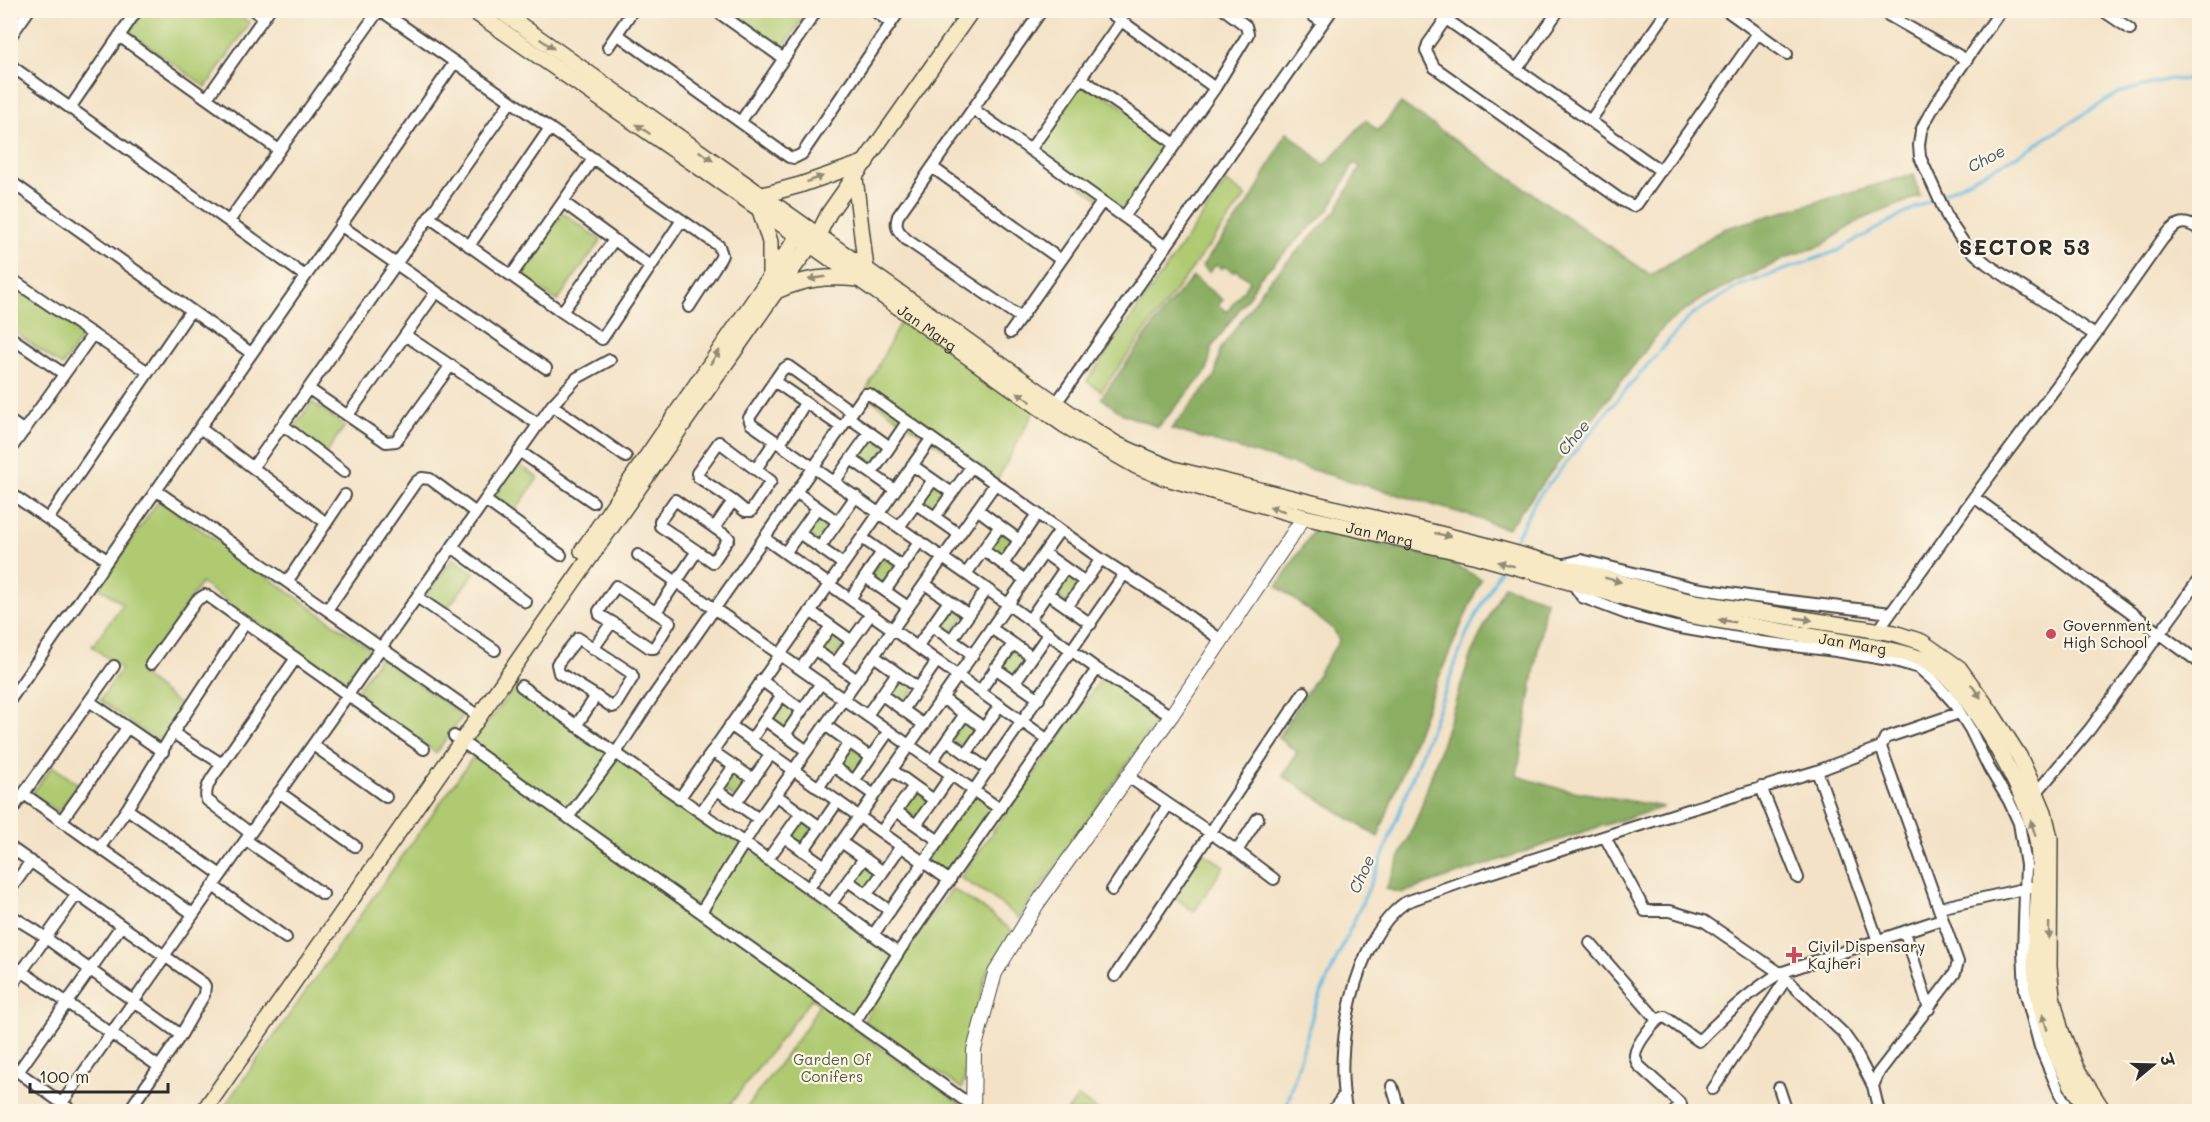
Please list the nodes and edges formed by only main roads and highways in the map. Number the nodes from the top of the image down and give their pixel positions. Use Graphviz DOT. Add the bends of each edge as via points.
graph roads {
  1 [pos="472,10"];
  2 [pos="499,10"];
  3 [pos="972,10"];
  4 [pos="866,162"];
  5 [pos="855,178"];
  6 [pos="761,202"];
  7 [pos="808,235"];
  8 [pos="863,274"];
  9 [pos="773,284"];
  10 [pos="1052,408"];
  11 [pos="1090,434"];
  12 [pos="1479,550"];
  13 [pos="1535,565"];
  14 [pos="458,739"];
  15 [pos="191,1112"];
  16 [pos="202,1112"];
  17 [pos="2088,1112"];
  18 [pos="2104,1112"];
  6 -- 1 [label="main road, one-way"];
  2 -- 6 [label="main road, one-way"];
  3 -- 4 [label="main road"];
  4 -- 5 [label="main road"];
  6 -- 4 [label="main road, one-way"];
  5 -- 7 [label="main road"];
  5 -- 8 [label="main road"];
  6 -- 7 [label="main road, Jan Marg"];
  6 -- 9 [label="main road" via="770,242"];
  7 -- 8 [label="main road, Jan Marg"];
  7 -- 9 [label="main road"];
  8 -- 9 [label="main road, one-way"];
  8 -- 10 [label="main road, Jan Marg"];
  9 -- 14 [label="main road"];
  10 -- 11 [label="main road, Jan Marg"];
  10 -- 11 [label="main road, Jan Marg" via="1072,413"];
  11 -- 12 [label="main road, Jan Marg, one-way" via="1173,469"];
  12 -- 11 [label="main road, Jan Marg, one-way" via="1304,517 1163,477 1127,462"];
  12 -- 13 [label="main road, Jan Marg"];
  17 -- 13 [label="main road, Jan Marg, one-way" via="2068,1082 2042,1010 2035,968 2033,887 2037,840 2026,807 1982,721 1940,670 1913,656 1887,649 1688,615 1570,581"];
  13 -- 18 [label="main road, Jan Marg, one-way" via="1559,566 1688,601 1894,633 1922,642 1959,669 2019,756 2044,812 2050,838 2052,996 2076,1068"];
  14 -- 15 [label="main road"];
  14 -- 16 [label="main road"];
}
